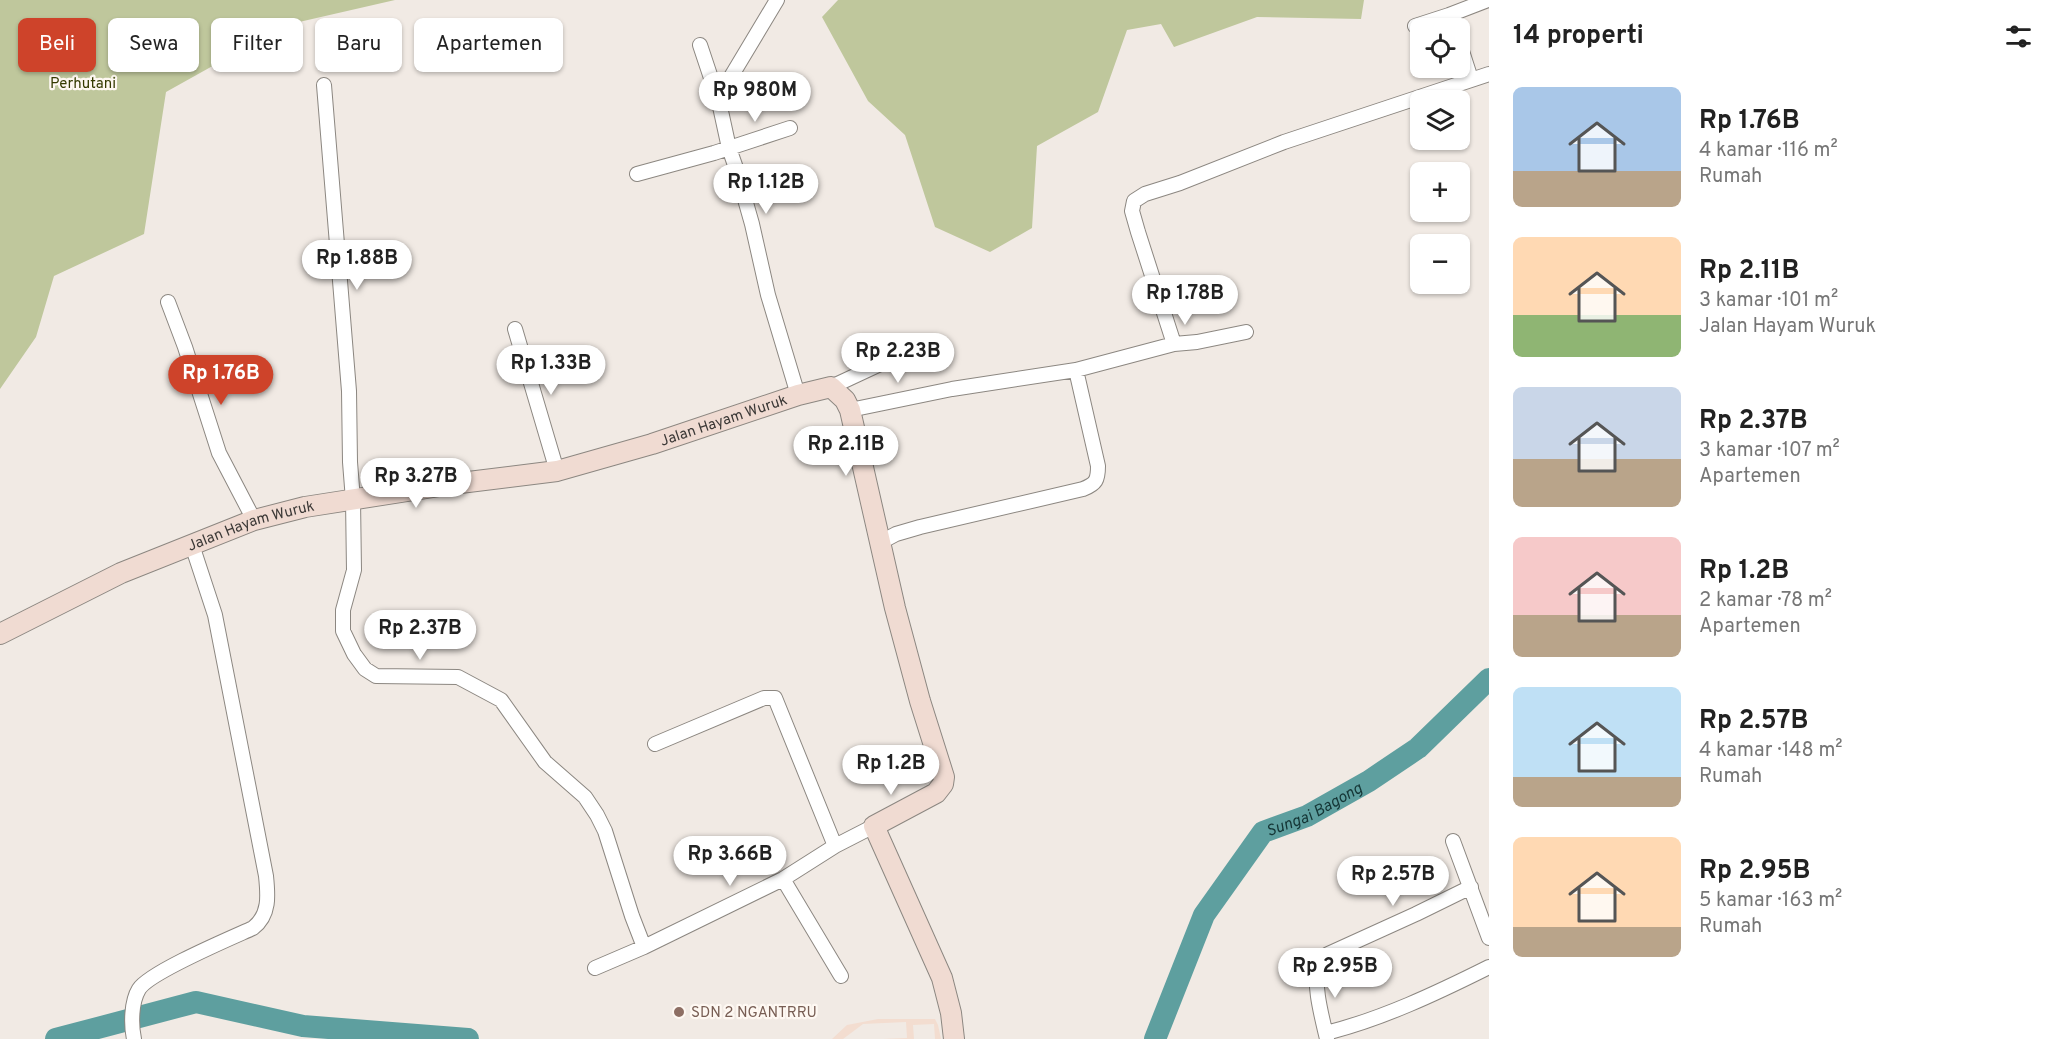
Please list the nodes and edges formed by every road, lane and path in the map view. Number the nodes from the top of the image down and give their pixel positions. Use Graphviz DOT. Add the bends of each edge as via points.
graph roads {
  1 [pos="777,0"];
  2 [pos="1488,0"];
  3 [pos="1449,15"];
  4 [pos="1440,18"];
  5 [pos="1450,18"];
  6 [pos="700,45"];
  7 [pos="1489,74"];
  8 [pos="1470,76"];
  9 [pos="1471,79"];
  10 [pos="324,84"];
  11 [pos="719,102"];
  12 [pos="790,128"];
  13 [pos="729,148"];
  14 [pos="637,174"];
  15 [pos="168,302"];
  16 [pos="514,329"];
  17 [pos="1246,332"];
  18 [pos="1174,344"];
  19 [pos="906,352"];
  20 [pos="1076,370"];
  21 [pos="831,387"];
  22 [pos="798,396"];
  23 [pos="850,410"];
  24 [pos="557,471"];
  25 [pos="353,500"];
  26 [pos="254,520"];
  27 [pos="881,542"];
  28 [pos="192,545"];
  29 [pos="0,634"];
  30 [pos="655,744"];
  31 [pos="874,826"];
  32 [pos="1454,841"];
  33 [pos="835,846"];
  34 [pos="783,879"];
  35 [pos="1471,888"];
  36 [pos="1489,938"];
  37 [pos="644,947"];
  38 [pos="1489,967"];
  39 [pos="595,968"];
  40 [pos="841,976"];
  41 [pos="133,1033"];
  42 [pos="1327,1036"];
  43 [pos="954,1039"];
  1 -- 11 [label="street"];
  2 -- 3 [label="street"];
  3 -- 4 [label="street"];
  3 -- 5 [label="street"];
  6 -- 11 [label="street"];
  7 -- 9 [label="street"];
  8 -- 9 [label="street"];
  9 -- 18 [label="street" via="1284,142 1134,201 1132,211"];
  10 -- 25 [label="street" via="349,391"];
  11 -- 13 [label="street"];
  12 -- 13 [label="street"];
  13 -- 14 [label="street"];
  13 -- 22 [label="street"];
  15 -- 26 [label="street" via="219,453"];
  16 -- 24 [label="street"];
  17 -- 18 [label="street"];
  18 -- 20 [label="street"];
  19 -- 21 [label="street"];
  20 -- 23 [label="street"];
  20 -- 27 [label="street" via="1098,466 1093,486 920,527"];
  21 -- 22 [label="street, Jalan Hayam Wuruk"];
  21 -- 23 [label="street"];
  22 -- 24 [label="street, Jalan Hayam Wuruk"];
  23 -- 27 [label="street"];
  24 -- 25 [label="street, Jalan Hayam Wuruk"];
  25 -- 26 [label="street, Jalan Hayam Wuruk"];
  25 -- 37 [label="street" via="354,570 342,610 343,631 354,654 365,669 376,675 458,677 501,700 546,762 585,797 597,815"];
  26 -- 28 [label="street, Jalan Hayam Wuruk"];
  27 -- 31 [label="street" via="905,648 944,777 936,794"];
  28 -- 29 [label="street, Jalan Hayam Wuruk" via="121,573"];
  28 -- 41 [label="street" via="209,593 224,657 266,876 266,907 261,922 253,928 172,966 140,988"];
  30 -- 33 [label="street" via="764,698 775,698"];
  31 -- 33 [label="street"];
  31 -- 43 [label="street" via="942,978"];
  32 -- 35 [label="street"];
  33 -- 34 [label="street"];
  34 -- 37 [label="street"];
  34 -- 40 [label="street"];
  35 -- 36 [label="street"];
  35 -- 42 [label="street" via="1328,954 1317,975"];
  37 -- 39 [label="street"];
  38 -- 42 [label="street" via="1443,990"];
}
